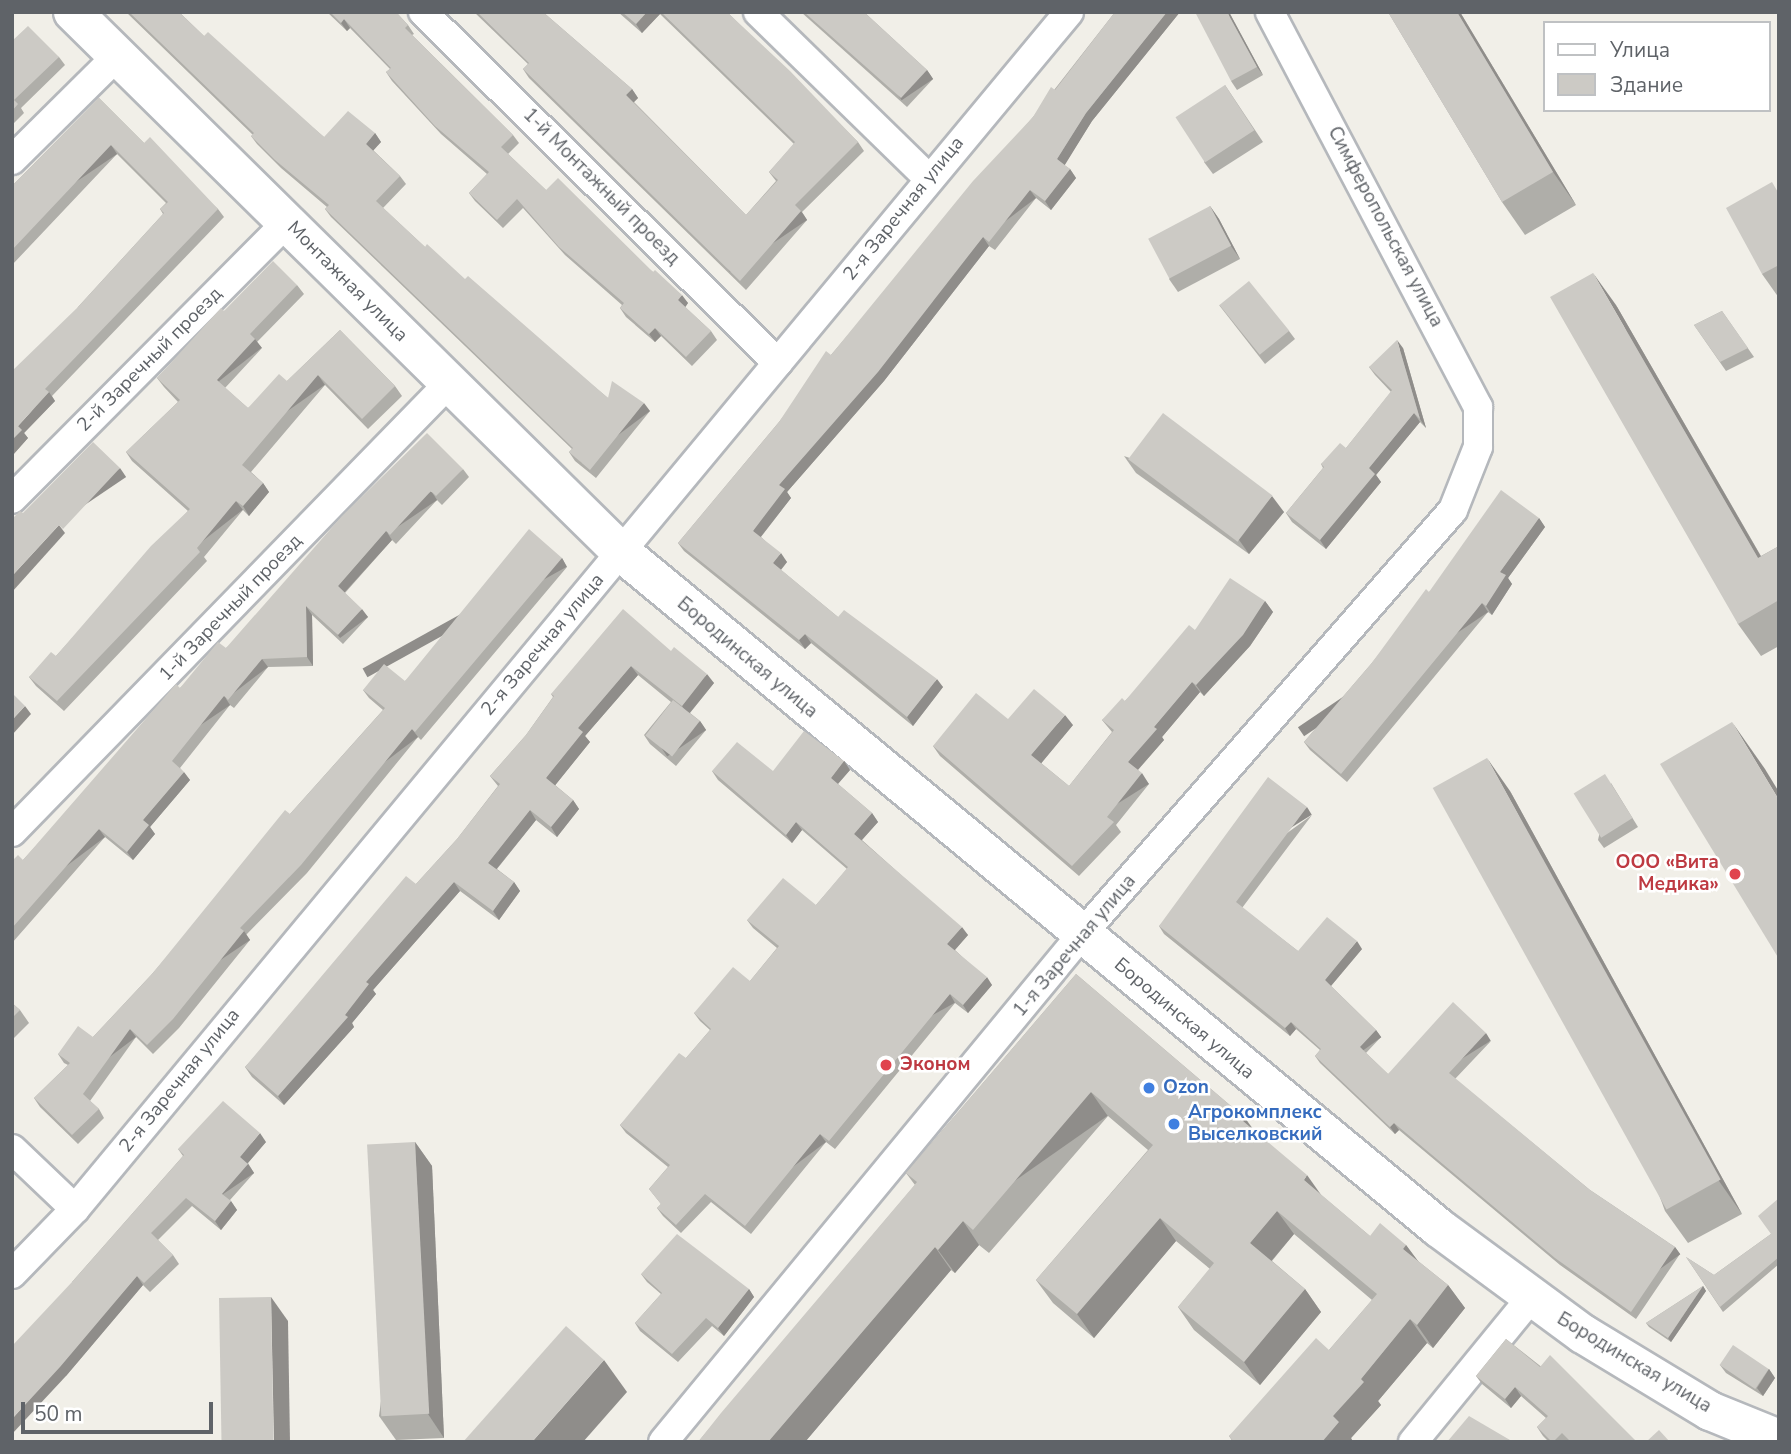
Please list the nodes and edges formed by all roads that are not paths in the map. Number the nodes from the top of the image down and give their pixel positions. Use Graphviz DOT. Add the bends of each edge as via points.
graph roads {
  1 [pos="73,12"];
  2 [pos="423,12"];
  3 [pos="758,12"];
  4 [pos="1069,12"];
  5 [pos="1270,12"];
  6 [pos="117,56"];
  7 [pos="12,160"];
  8 [pos="928,178"];
  9 [pos="287,222"];
  10 [pos="778,363"];
  11 [pos="449,383"];
  12 [pos="1478,447"];
  13 [pos="12,499"];
  14 [pos="621,552"];
  15 [pos="12,832"];
  16 [pos="1082,934"];
  17 [pos="12,1149"];
  18 [pos="75,1209"];
  19 [pos="12,1274"];
  20 [pos="1531,1298"];
  21 [pos="1779,1439"];
  22 [pos="663,1442"];
  23 [pos="1413,1442"];
  1 -- 6 [label="main road, Монтажная улица"];
  2 -- 10 [label="street, 1-й Монтажный проезд"];
  3 -- 8 [label="street"];
  4 -- 8 [label="street, 2-я Заречная улица"];
  5 -- 12 [label="street, Симферопольская улица" via="1478,407"];
  6 -- 7 [label="street"];
  6 -- 9 [label="main road, Монтажная улица"];
  8 -- 10 [label="street, 2-я Заречная улица"];
  9 -- 11 [label="main road, Монтажная улица"];
  9 -- 13 [label="street, 2-й Заречный проезд"];
  10 -- 14 [label="street, 2-я Заречная улица"];
  11 -- 14 [label="main road, Монтажная улица"];
  11 -- 15 [label="street, 1-й Заречный проезд"];
  12 -- 16 [label="street, 1-я Заречная улица" via="1453,510"];
  14 -- 16 [label="main road, Бородинская улица"];
  14 -- 18 [label="street, 2-я Заречная улица"];
  16 -- 20 [label="main road, Бородинская улица" via="1375,1178"];
  16 -- 22 [label="street, 1-я Заречная улица"];
  17 -- 18 [label="street"];
  18 -- 19 [label="street, 2-я Заречная улица"];
  20 -- 21 [label="main road, Бородинская улица" via="1710,1410"];
  20 -- 23 [label="street"];
}
